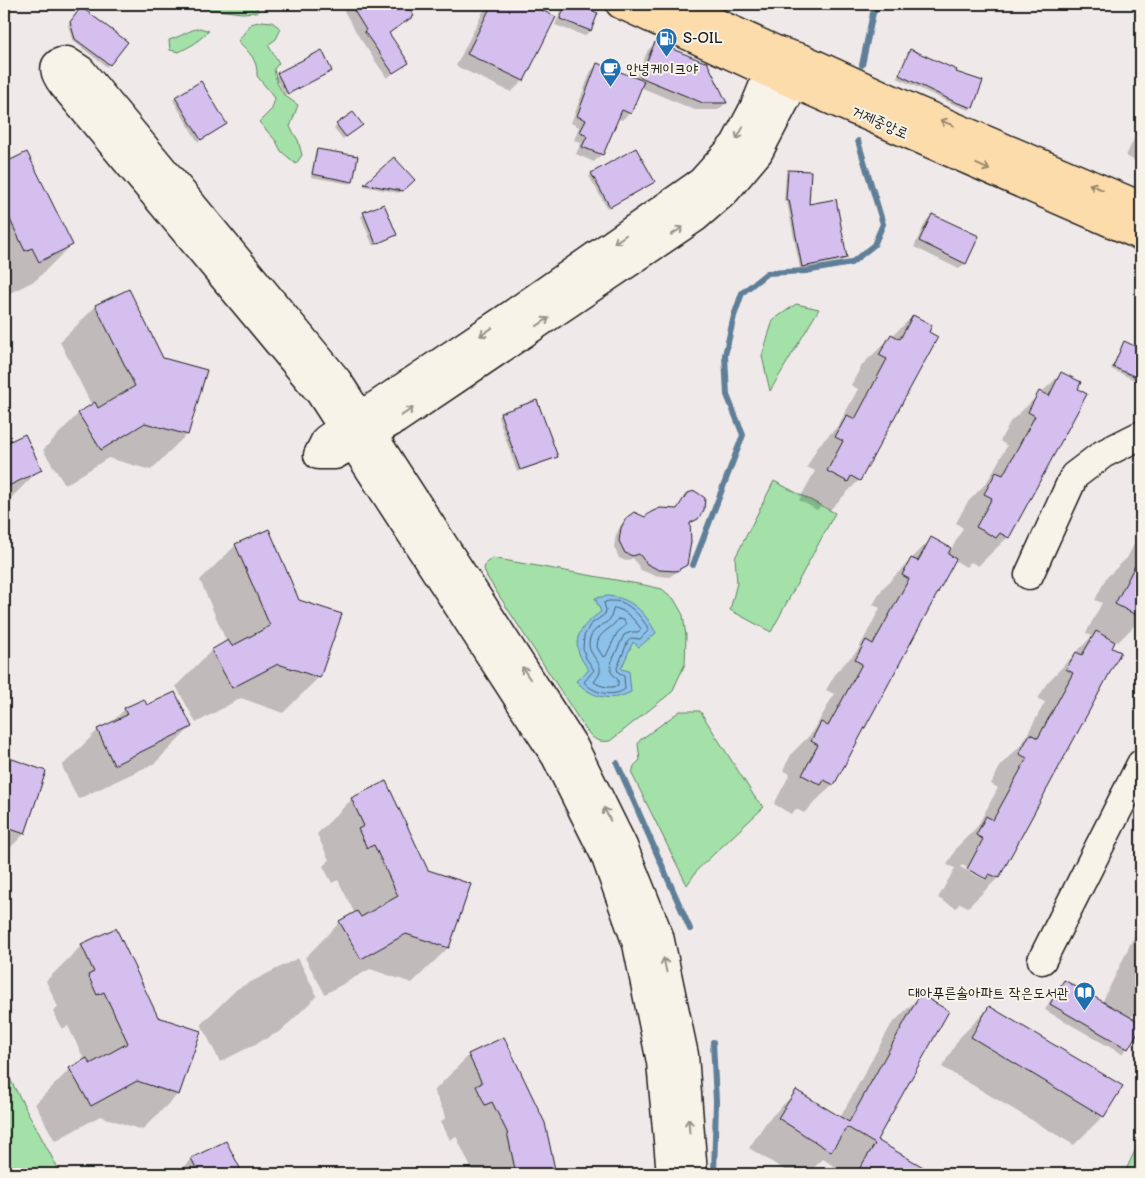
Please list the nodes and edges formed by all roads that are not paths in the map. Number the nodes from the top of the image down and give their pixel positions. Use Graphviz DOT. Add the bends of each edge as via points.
graph roads {
  1 [pos="620,4"];
  2 [pos="675,4"];
  3 [pos="699,41"];
  4 [pos="804,59"];
  5 [pos="773,62"];
  6 [pos="794,84"];
  7 [pos="837,103"];
  8 [pos="765,113"];
  9 [pos="1141,206"];
  10 [pos="1141,236"];
  11 [pos="357,431"];
  12 [pos="1141,435"];
  13 [pos="1029,575"];
  14 [pos="1141,764"];
  15 [pos="1042,960"];
  16 [pos="670,1174"];
  17 [pos="693,1174"];
  1 -- 3 [label="main road, 거제중앙로"];
  2 -- 5 [label="main road, 거제중앙로"];
  3 -- 5 [label="main road, 거제중앙로"];
  3 -- 8 [label="street" via="740,68 752,84"];
  4 -- 5 [label="main road, 거제중앙로"];
  4 -- 6 [label="street"];
  9 -- 4 [label="main road, 거제중앙로, one-way"];
  5 -- 6 [label="main road, 거제중앙로"];
  5 -- 8 [label="street"];
  6 -- 7 [label="main road, 거제중앙로"];
  6 -- 8 [label="street"];
  7 -- 8 [label="street" via="805,100"];
  7 -- 10 [label="main road, 거제중앙로, one-way"];
  8 -- 11 [label="street" via="701,182 508,317"];
  11 -- 11 [label="street" via="337,380 81,70 67,61 58,64 55,74 63,85 320,393"];
  11 -- 16 [label="street" via="556,757 605,855 636,944 661,1062"];
  17 -- 11 [label="street, one-way" via="684,1055 659,936 623,846 573,745"];
  12 -- 13 [label="street" via="1103,454 1074,476"];
  14 -- 15 [label="street"];
}
